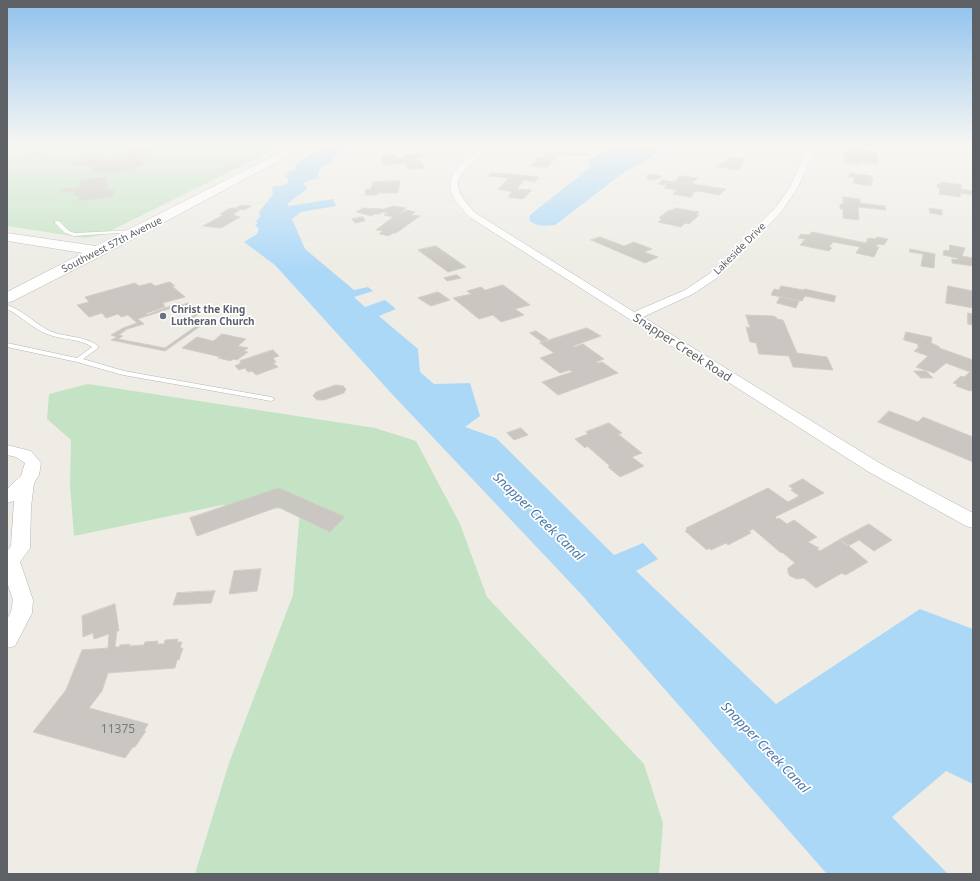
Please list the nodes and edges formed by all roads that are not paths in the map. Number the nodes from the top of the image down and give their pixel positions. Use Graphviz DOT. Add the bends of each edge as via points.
graph roads {
  1 [pos="222,187"];
  2 [pos="454,187"];
  3 [pos="793,187"];
  4 [pos="57,222"];
  5 [pos="140,230"];
  6 [pos="7,237"];
  7 [pos="100,251"];
  8 [pos="7,298"];
  9 [pos="7,306"];
  10 [pos="633,317"];
  11 [pos="7,346"];
  12 [pos="78,360"];
  13 [pos="271,399"];
  14 [pos="7,450"];
  15 [pos="26,483"];
  16 [pos="7,497"];
  17 [pos="973,521"];
  18 [pos="9,560"];
  19 [pos="7,639"];
  1 -- 5 [label="main road, Southwest 57th Avenue"];
  2 -- 10 [label="street, Snapper Creek Road" via="463,206 480,221"];
  3 -- 10 [label="street, Lakeside Drive" via="780,209 713,276 689,292"];
  4 -- 5 [label="lane" via="74,235"];
  5 -- 7 [label="main road, Southwest 57th Avenue"];
  6 -- 7 [label="main road"];
  7 -- 8 [label="main road, Southwest 57th Avenue"];
  9 -- 12 [label="lane" via="53,335 88,342 95,346 96,348"];
  10 -- 17 [label="street, Snapper Creek Road" via="874,468"];
  11 -- 12 [label="lane"];
  12 -- 13 [label="lane" via="123,373"];
  14 -- 15 [label="street" via="21,453 32,460 33,470"];
  15 -- 16 [label="street"];
  15 -- 18 [label="street" via="20,548"];
  18 -- 19 [label="street" via="23,600 21,613"];
}
